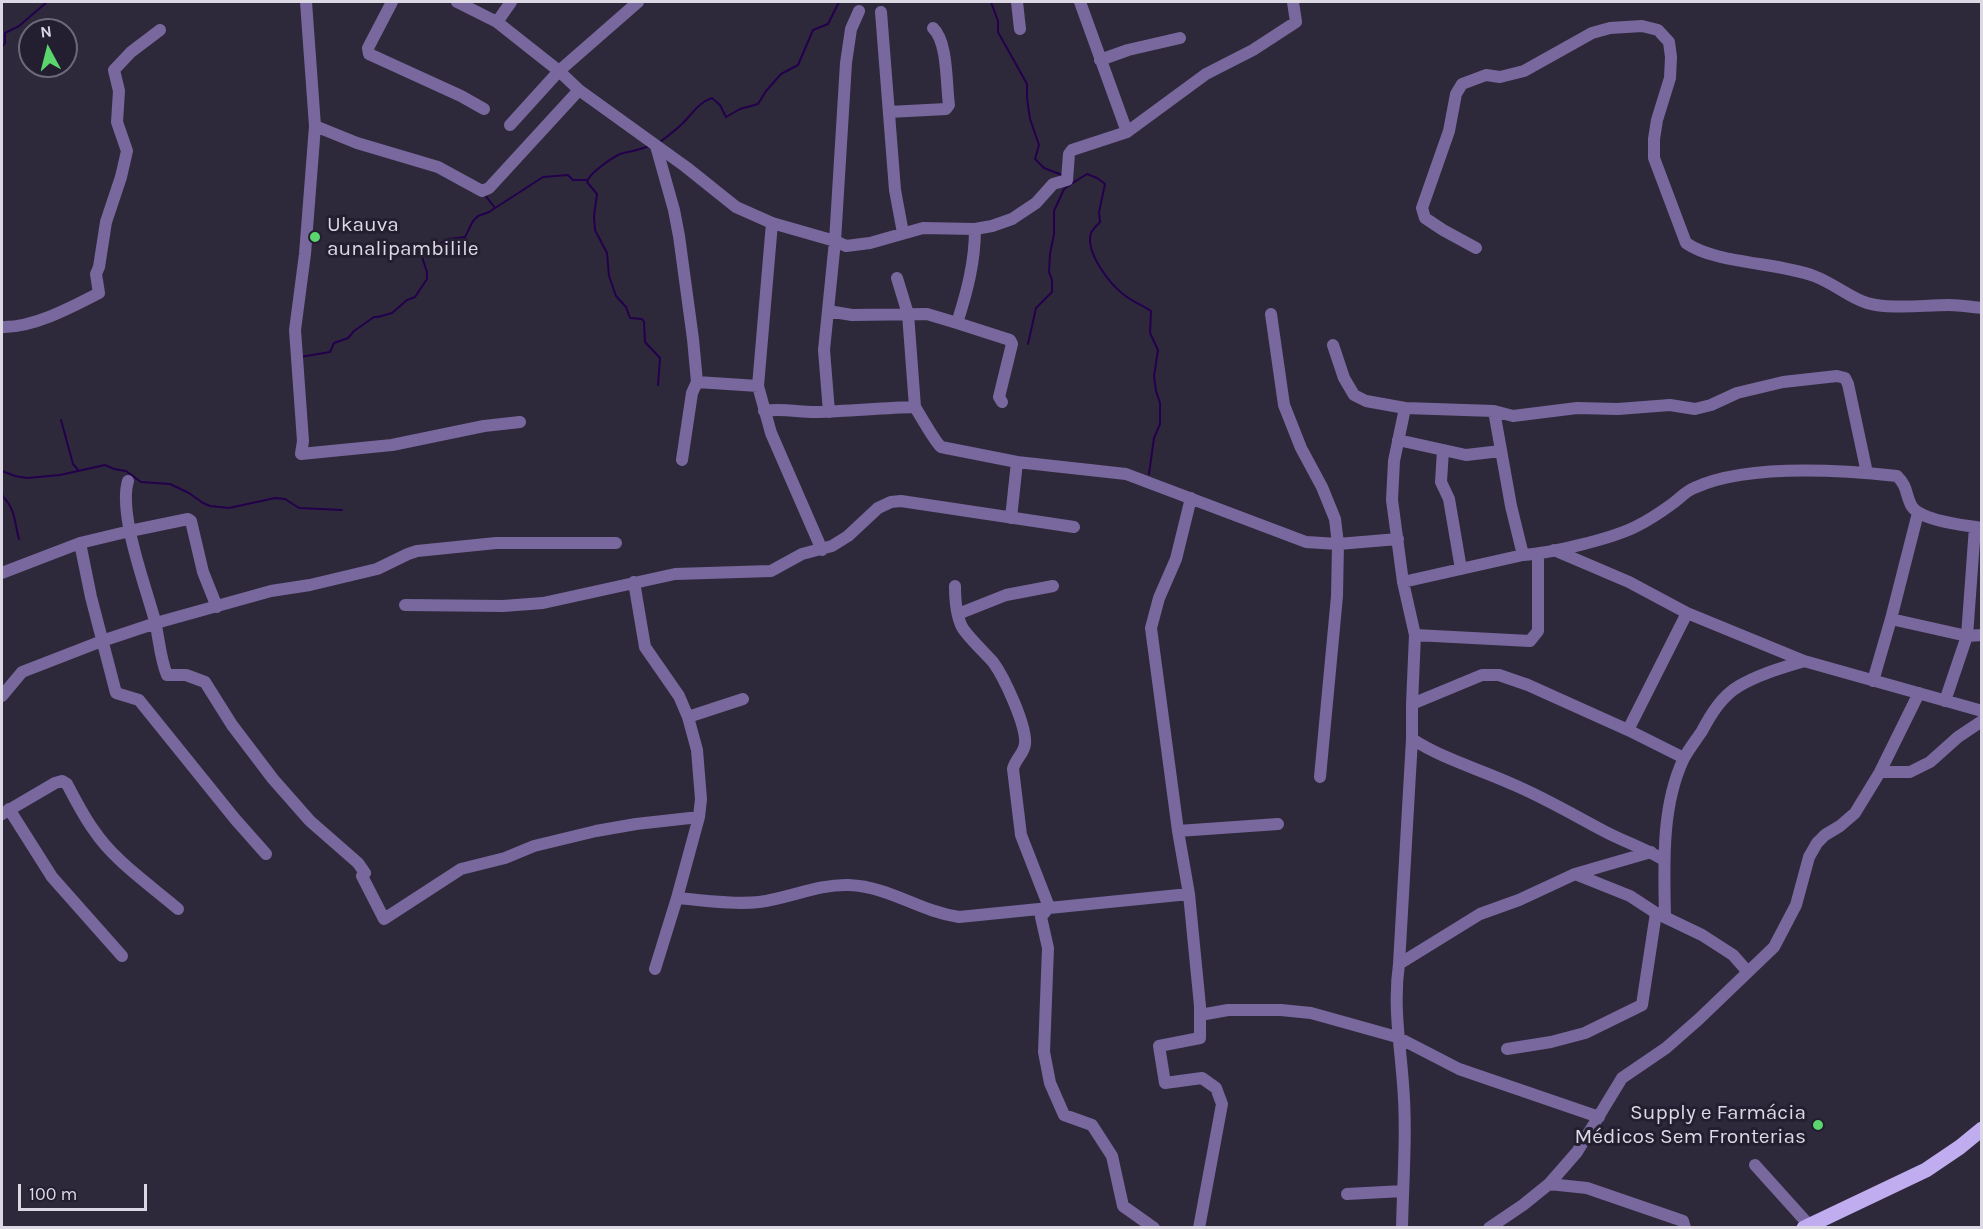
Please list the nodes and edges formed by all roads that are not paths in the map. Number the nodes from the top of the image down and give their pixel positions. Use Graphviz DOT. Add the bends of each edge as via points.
graph roads {
  1 [pos="306,2"];
  2 [pos="392,2"];
  3 [pos="457,2"];
  4 [pos="511,2"];
  5 [pos="638,2"];
  6 [pos="1017,2"];
  7 [pos="1080,2"];
  8 [pos="1293,2"];
  9 [pos="858,11"];
  10 [pos="881,12"];
  11 [pos="497,22"];
  12 [pos="933,28"];
  13 [pos="1020,29"];
  14 [pos="160,30"];
  15 [pos="1180,38"];
  16 [pos="1100,60"];
  17 [pos="559,71"];
  18 [pos="579,90"];
  19 [pos="484,109"];
  20 [pos="889,112"];
  21 [pos="510,125"];
  22 [pos="315,126"];
  23 [pos="1126,132"];
  24 [pos="656,146"];
  25 [pos="772,223"];
  26 [pos="975,229"];
  27 [pos="903,233"];
  28 [pos="835,241"];
  29 [pos="1476,248"];
  30 [pos="897,278"];
  31 [pos="1982,308"];
  32 [pos="828,311"];
  33 [pos="908,314"];
  34 [pos="1271,314"];
  35 [pos="957,323"];
  36 [pos="2,327"];
  37 [pos="1333,345"];
  38 [pos="697,382"];
  39 [pos="758,386"];
  40 [pos="1002,402"];
  41 [pos="915,407"];
  42 [pos="1405,408"];
  43 [pos="764,411"];
  44 [pos="1494,411"];
  45 [pos="829,412"];
  46 [pos="520,422"];
  47 [pos="1398,440"];
  48 [pos="1443,450"];
  49 [pos="1501,451"];
  50 [pos="682,460"];
  51 [pos="1017,462"];
  52 [pos="1867,473"];
  53 [pos="128,481"];
  54 [pos="1191,498"];
  55 [pos="1918,513"];
  56 [pos="1011,518"];
  57 [pos="1074,527"];
  58 [pos="1978,528"];
  59 [pos="130,531"];
  60 [pos="1398,539"];
  61 [pos="80,543"];
  62 [pos="616,543"];
  63 [pos="1338,544"];
  64 [pos="822,550"];
  65 [pos="1554,550"];
  66 [pos="1538,554"];
  67 [pos="1522,555"];
  68 [pos="1461,569"];
  69 [pos="2,573"];
  70 [pos="634,582"];
  71 [pos="1403,582"];
  72 [pos="955,586"];
  73 [pos="1053,586"];
  74 [pos="405,605"];
  75 [pos="217,607"];
  76 [pos="1687,613"];
  77 [pos="958,614"];
  78 [pos="1892,619"];
  79 [pos="156,623"];
  80 [pos="1415,635"];
  81 [pos="1982,635"];
  82 [pos="1967,636"];
  83 [pos="102,641"];
  84 [pos="1804,661"];
  85 [pos="1873,681"];
  86 [pos="1919,693"];
  87 [pos="2,696"];
  88 [pos="743,699"];
  89 [pos="1945,701"];
  90 [pos="1412,704"];
  91 [pos="1982,711"];
  92 [pos="688,717"];
  93 [pos="1982,721"];
  94 [pos="1628,730"];
  95 [pos="1412,739"];
  96 [pos="1684,758"];
  97 [pos="1880,772"];
  98 [pos="1320,777"];
  99 [pos="5,812"];
  100 [pos="699,817"];
  101 [pos="1278,824"];
  102 [pos="1178,831"];
  103 [pos="1651,852"];
  104 [pos="266,855"];
  105 [pos="1664,860"];
  106 [pos="1575,874"];
  107 [pos="1188,894"];
  108 [pos="676,898"];
  109 [pos="1049,907"];
  110 [pos="178,909"];
  111 [pos="1660,915"];
  112 [pos="122,956"];
  113 [pos="1399,964"];
  114 [pos="655,969"];
  115 [pos="1748,972"];
  116 [pos="1200,1015"];
  117 [pos="1397,1037"];
  118 [pos="1507,1050"];
  119 [pos="1599,1117"];
  120 [pos="1982,1129"];
  121 [pos="1755,1165"];
  122 [pos="1549,1184"];
  123 [pos="1403,1191"];
  124 [pos="1347,1194"];
  125 [pos="1825,1223"];
  126 [pos="1806,1226"];
  127 [pos="1154,1227"];
  128 [pos="1199,1227"];
  129 [pos="1402,1227"];
  130 [pos="1489,1227"];
  131 [pos="1685,1227"];
  1 -- 22 [label="street"];
  2 -- 19 [label="street" via="368,48 369,54"];
  3 -- 11 [label="street"];
  4 -- 11 [label="street"];
  5 -- 17 [label="street"];
  6 -- 13 [label="street"];
  7 -- 16 [label="street"];
  8 -- 23 [label="street" via="1296,22 1206,74"];
  9 -- 28 [label="street" via="846,63"];
  10 -- 20 [label="street"];
  11 -- 17 [label="street"];
  12 -- 20 [label="street" via="942,46 949,105 946,109"];
  14 -- 36 [label="street" via="114,70 120,91 117,122 127,151 96,274 99,293 37,321"];
  15 -- 16 [label="street"];
  16 -- 23 [label="street"];
  17 -- 18 [label="street"];
  17 -- 21 [label="street"];
  18 -- 22 [label="street" via="482,191 438,166 357,143"];
  18 -- 24 [label="street"];
  20 -- 27 [label="street"];
  22 -- 46 [label="street" via="295,330 301,454 392,445"];
  23 -- 26 [label="street" via="1072,150 1067,180 1053,184 1036,203 1012,219"];
  24 -- 25 [label="street" via="736,207"];
  24 -- 38 [label="street" via="679,236"];
  25 -- 28 [label="street"];
  25 -- 39 [label="street"];
  26 -- 27 [label="street" via="923,228"];
  26 -- 35 [label="street" via="971,274"];
  27 -- 28 [label="street" via="857,245"];
  28 -- 32 [label="street"];
  29 -- 31 [label="street" via="1425,218 1422,208 1462,84 1486,75 1524,71 1592,33 1642,26 1658,30 1669,42 1671,78 1657,120 1654,158 1686,243 1704,252 1815,276 1864,303 1903,308"];
  30 -- 33 [label="street"];
  32 -- 33 [label="street" via="852,315"];
  32 -- 45 [label="street" via="824,350"];
  33 -- 35 [label="street" via="927,314"];
  33 -- 41 [label="street"];
  34 -- 63 [label="street" via="1284,405 1335,519"];
  35 -- 40 [label="street" via="1010,340 999,397"];
  37 -- 42 [label="street" via="1354,395"];
  38 -- 39 [label="street"];
  38 -- 50 [label="street"];
  39 -- 43 [label="street"];
  41 -- 45 [label="street"];
  41 -- 51 [label="street" via="941,447"];
  42 -- 44 [label="street"];
  42 -- 47 [label="street"];
  43 -- 45 [label="street"];
  43 -- 64 [label="street"];
  44 -- 49 [label="street"];
  44 -- 52 [label="street" via="1513,416 1577,408 1670,405 1695,409 1783,382 1837,376 1845,378 1848,384"];
  47 -- 48 [label="street"];
  47 -- 60 [label="street" via="1392,500"];
  48 -- 49 [label="street" via="1466,454"];
  48 -- 68 [label="street" via="1441,482 1449,499"];
  49 -- 67 [label="street"];
  51 -- 54 [label="street" via="1126,474"];
  51 -- 56 [label="street"];
  52 -- 55 [label="street" via="1897,476 1905,484 1911,506"];
  52 -- 65 [label="street" via="1765,472 1724,479 1693,488 1635,527"];
  53 -- 59 [label="street"];
  54 -- 63 [label="street" via="1306,542"];
  54 -- 102 [label="street" via="1176,559 1158,598 1151,628"];
  55 -- 58 [label="street"];
  55 -- 78 [label="street"];
  56 -- 57 [label="street"];
  56 -- 64 [label="street" via="909,501 891,502 878,508 848,536"];
  58 -- 82 [label="street"];
  59 -- 61 [label="street"];
  59 -- 75 [label="street" via="191,521 203,572"];
  59 -- 79 [label="street"];
  60 -- 63 [label="street"];
  60 -- 71 [label="street"];
  61 -- 69 [label="street"];
  61 -- 83 [label="street"];
  62 -- 75 [label="street" via="496,543 417,551 377,569 271,591"];
  63 -- 98 [label="street" via="1337,596"];
  64 -- 70 [label="street" via="802,554 771,571 675,574"];
  65 -- 66 [label="street"];
  65 -- 76 [label="street" via="1629,582"];
  66 -- 67 [label="street"];
  66 -- 80 [label="street" via="1538,631 1530,641"];
  67 -- 68 [label="street"];
  68 -- 71 [label="street"];
  70 -- 74 [label="street" via="543,603"];
  70 -- 92 [label="street" via="645,647 679,696"];
  71 -- 80 [label="street"];
  72 -- 77 [label="street"];
  73 -- 77 [label="street" via="1006,595"];
  75 -- 79 [label="street"];
  76 -- 84 [label="street"];
  76 -- 94 [label="street"];
  77 -- 109 [label="street" via="963,628 1003,678 1020,719 1025,745 1013,769 1020,824 1025,848"];
  78 -- 82 [label="street"];
  78 -- 85 [label="street"];
  79 -- 83 [label="street"];
  79 -- 100 [label="street" via="167,675 186,675 204,682 273,779 310,821 358,863 384,919 461,869 596,831"];
  80 -- 90 [label="street"];
  81 -- 82 [label="street"];
  82 -- 89 [label="street"];
  83 -- 87 [label="street" via="22,672"];
  83 -- 104 [label="street" via="116,693 139,700"];
  84 -- 85 [label="street"];
  84 -- 96 [label="street" via="1738,686 1714,709"];
  85 -- 86 [label="street"];
  86 -- 89 [label="street"];
  86 -- 97 [label="street"];
  88 -- 92 [label="street"];
  89 -- 91 [label="street"];
  90 -- 94 [label="street" via="1482,675 1499,675"];
  90 -- 95 [label="street"];
  92 -- 100 [label="street" via="697,750"];
  93 -- 97 [label="street" via="1958,736 1930,762 1910,772"];
  94 -- 96 [label="street"];
  95 -- 103 [label="street"];
  95 -- 113 [label="street"];
  96 -- 105 [label="street" via="1671,796"];
  97 -- 115 [label="street" via="1855,813 1817,843 1788,921 1774,947"];
  99 -- 110 [label="street" via="62,781 104,843"];
  99 -- 112 [label="street" via="52,878"];
  100 -- 108 [label="street"];
  101 -- 102 [label="street"];
  102 -- 107 [label="street"];
  103 -- 105 [label="street"];
  103 -- 106 [label="street"];
  105 -- 111 [label="street"];
  106 -- 111 [label="street" via="1612,887"];
  106 -- 113 [label="street" via="1480,914"];
  107 -- 109 [label="street"];
  107 -- 116 [label="street"];
  108 -- 109 [label="street" via="759,902 847,885 872,887 938,914 959,917"];
  108 -- 114 [label="street"];
  109 -- 127 [label="street" via="1041,917 1048,948 1044,1052 1050,1083 1064,1115 1092,1125 1112,1156 1123,1206"];
  111 -- 115 [label="street" via="1718,944"];
  111 -- 118 [label="street" via="1642,1005 1585,1033"];
  113 -- 117 [label="street"];
  115 -- 119 [label="street" via="1666,1048 1622,1078"];
  116 -- 117 [label="street" via="1228,1010 1311,1013"];
  116 -- 128 [label="street" via="1200,1038 1160,1046 1165,1083 1202,1078 1216,1088 1222,1104"];
  117 -- 119 [label="street" via="1460,1069"];
  117 -- 123 [label="street" via="1404,1086"];
  119 -- 122 [label="street" via="1577,1152"];
  120 -- 125 [label="main road" via="1926,1170"];
  121 -- 126 [label="street"];
  122 -- 130 [label="street"];
  122 -- 131 [label="street" via="1587,1188 1683,1221"];
  123 -- 124 [label="street"];
  123 -- 129 [label="street"];
  125 -- 126 [label="main road"];
}
